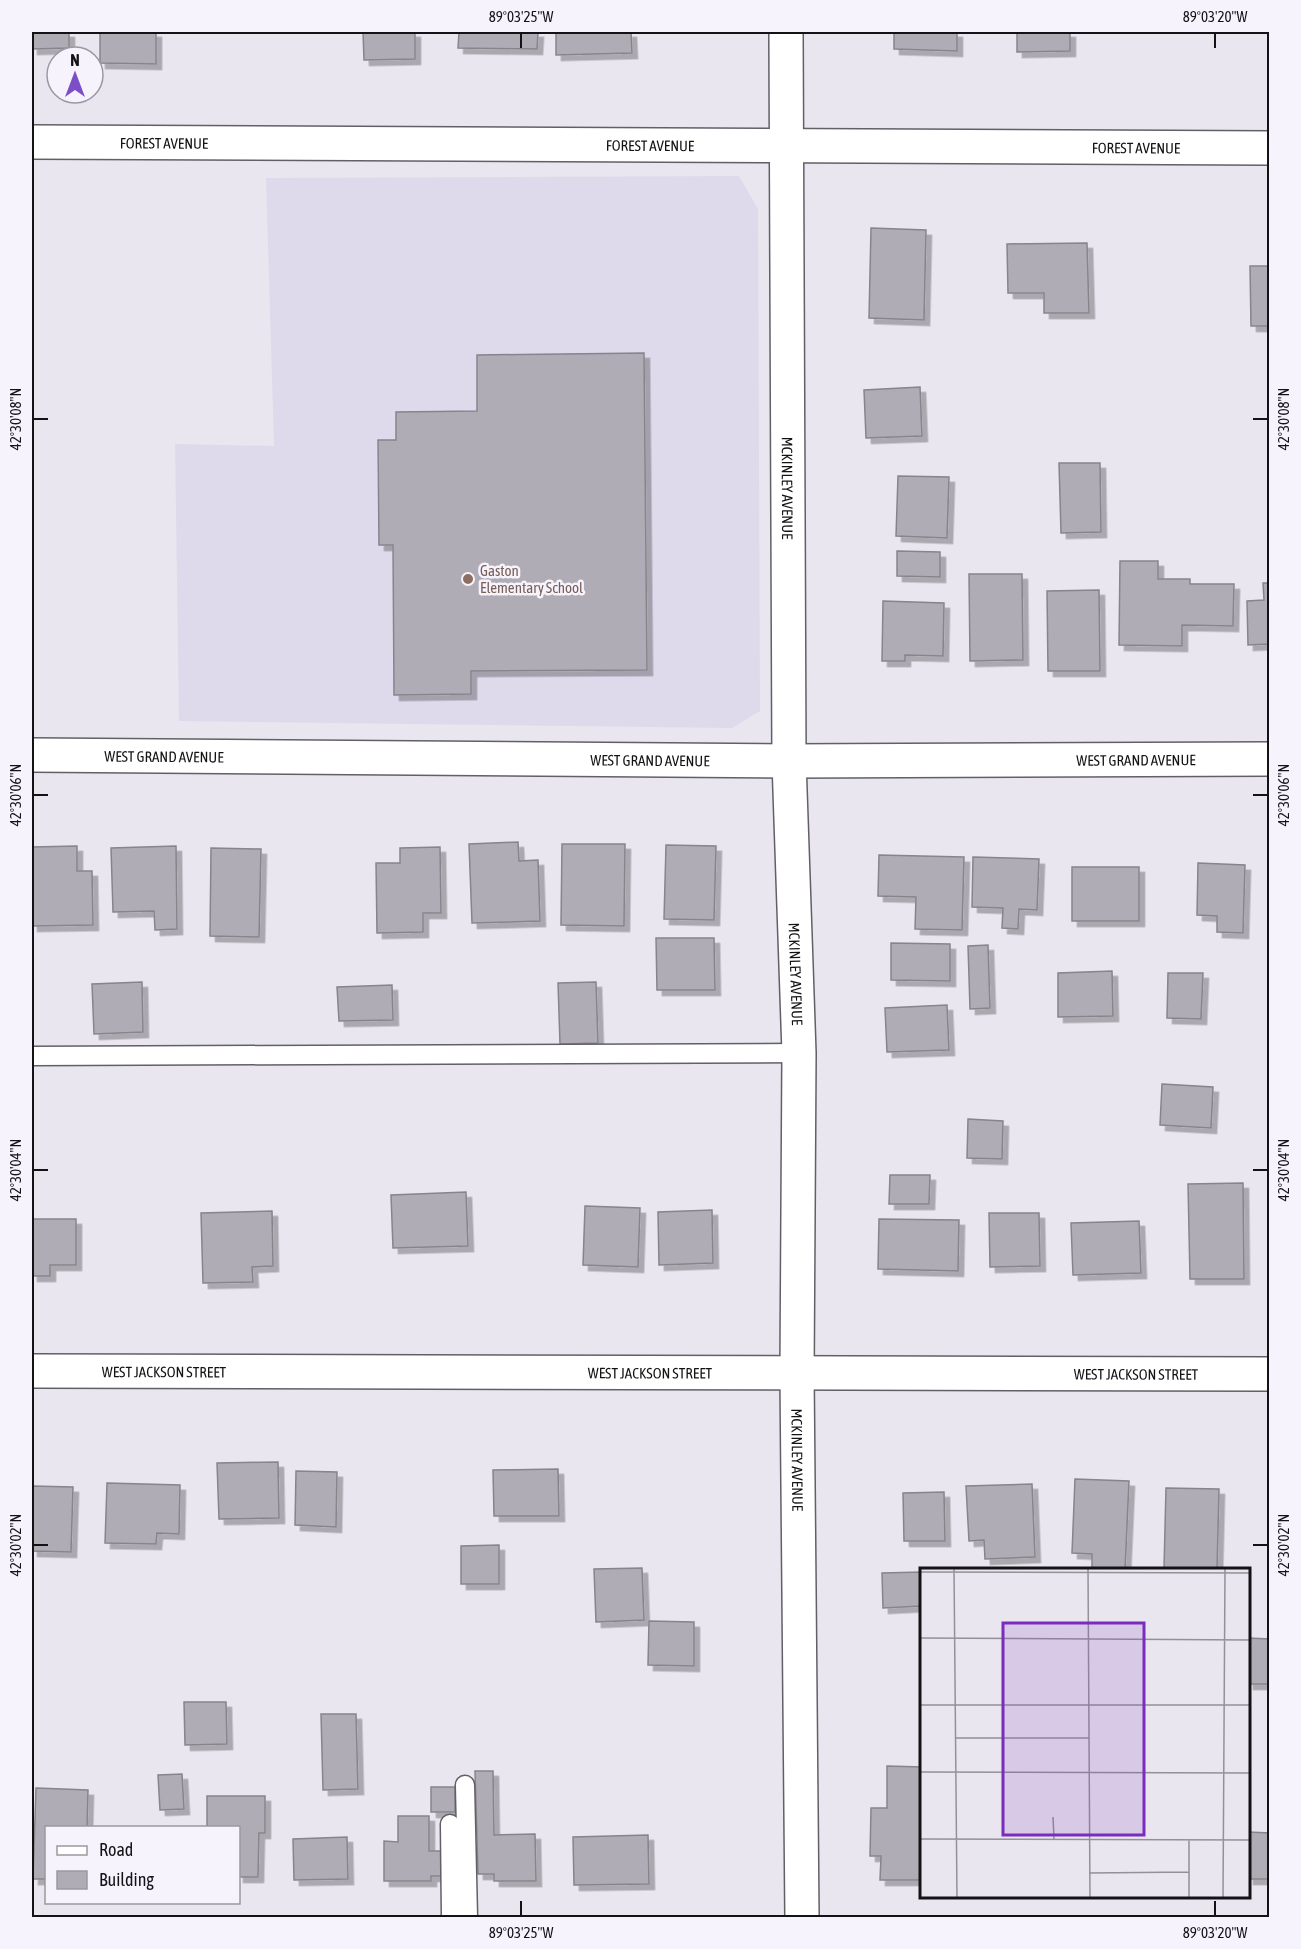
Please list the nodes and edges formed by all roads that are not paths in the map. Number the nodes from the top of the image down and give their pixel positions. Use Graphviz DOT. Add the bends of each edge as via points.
graph roads {
  1 [pos="786,32"];
  2 [pos="32,142"];
  3 [pos="786,145"];
  4 [pos="1269,148"];
  5 [pos="32,755"];
  6 [pos="1269,759"];
  7 [pos="789,761"];
  8 [pos="799,1053"];
  9 [pos="32,1056"];
  10 [pos="32,1371"];
  11 [pos="797,1374"];
  12 [pos="1269,1374"];
  13 [pos="465,1785"];
  14 [pos="450,1824"];
  15 [pos="451,1917"];
  16 [pos="468,1917"];
  17 [pos="802,1917"];
  1 -- 3 [label="street, MCKINLEY AVENUE"];
  2 -- 3 [label="street, FOREST AVENUE"];
  3 -- 4 [label="street, FOREST AVENUE"];
  3 -- 7 [label="street, MCKINLEY AVENUE"];
  5 -- 7 [label="street, WEST GRAND AVENUE"];
  6 -- 7 [label="street, WEST GRAND AVENUE"];
  7 -- 8 [label="street, MCKINLEY AVENUE"];
  8 -- 9 [label="lane"];
  8 -- 11 [label="street, MCKINLEY AVENUE"];
  10 -- 11 [label="street, WEST JACKSON STREET"];
  11 -- 12 [label="street, WEST JACKSON STREET"];
  11 -- 17 [label="street, MCKINLEY AVENUE"];
  13 -- 16 [label="lane"];
  14 -- 15 [label="lane"];
}
